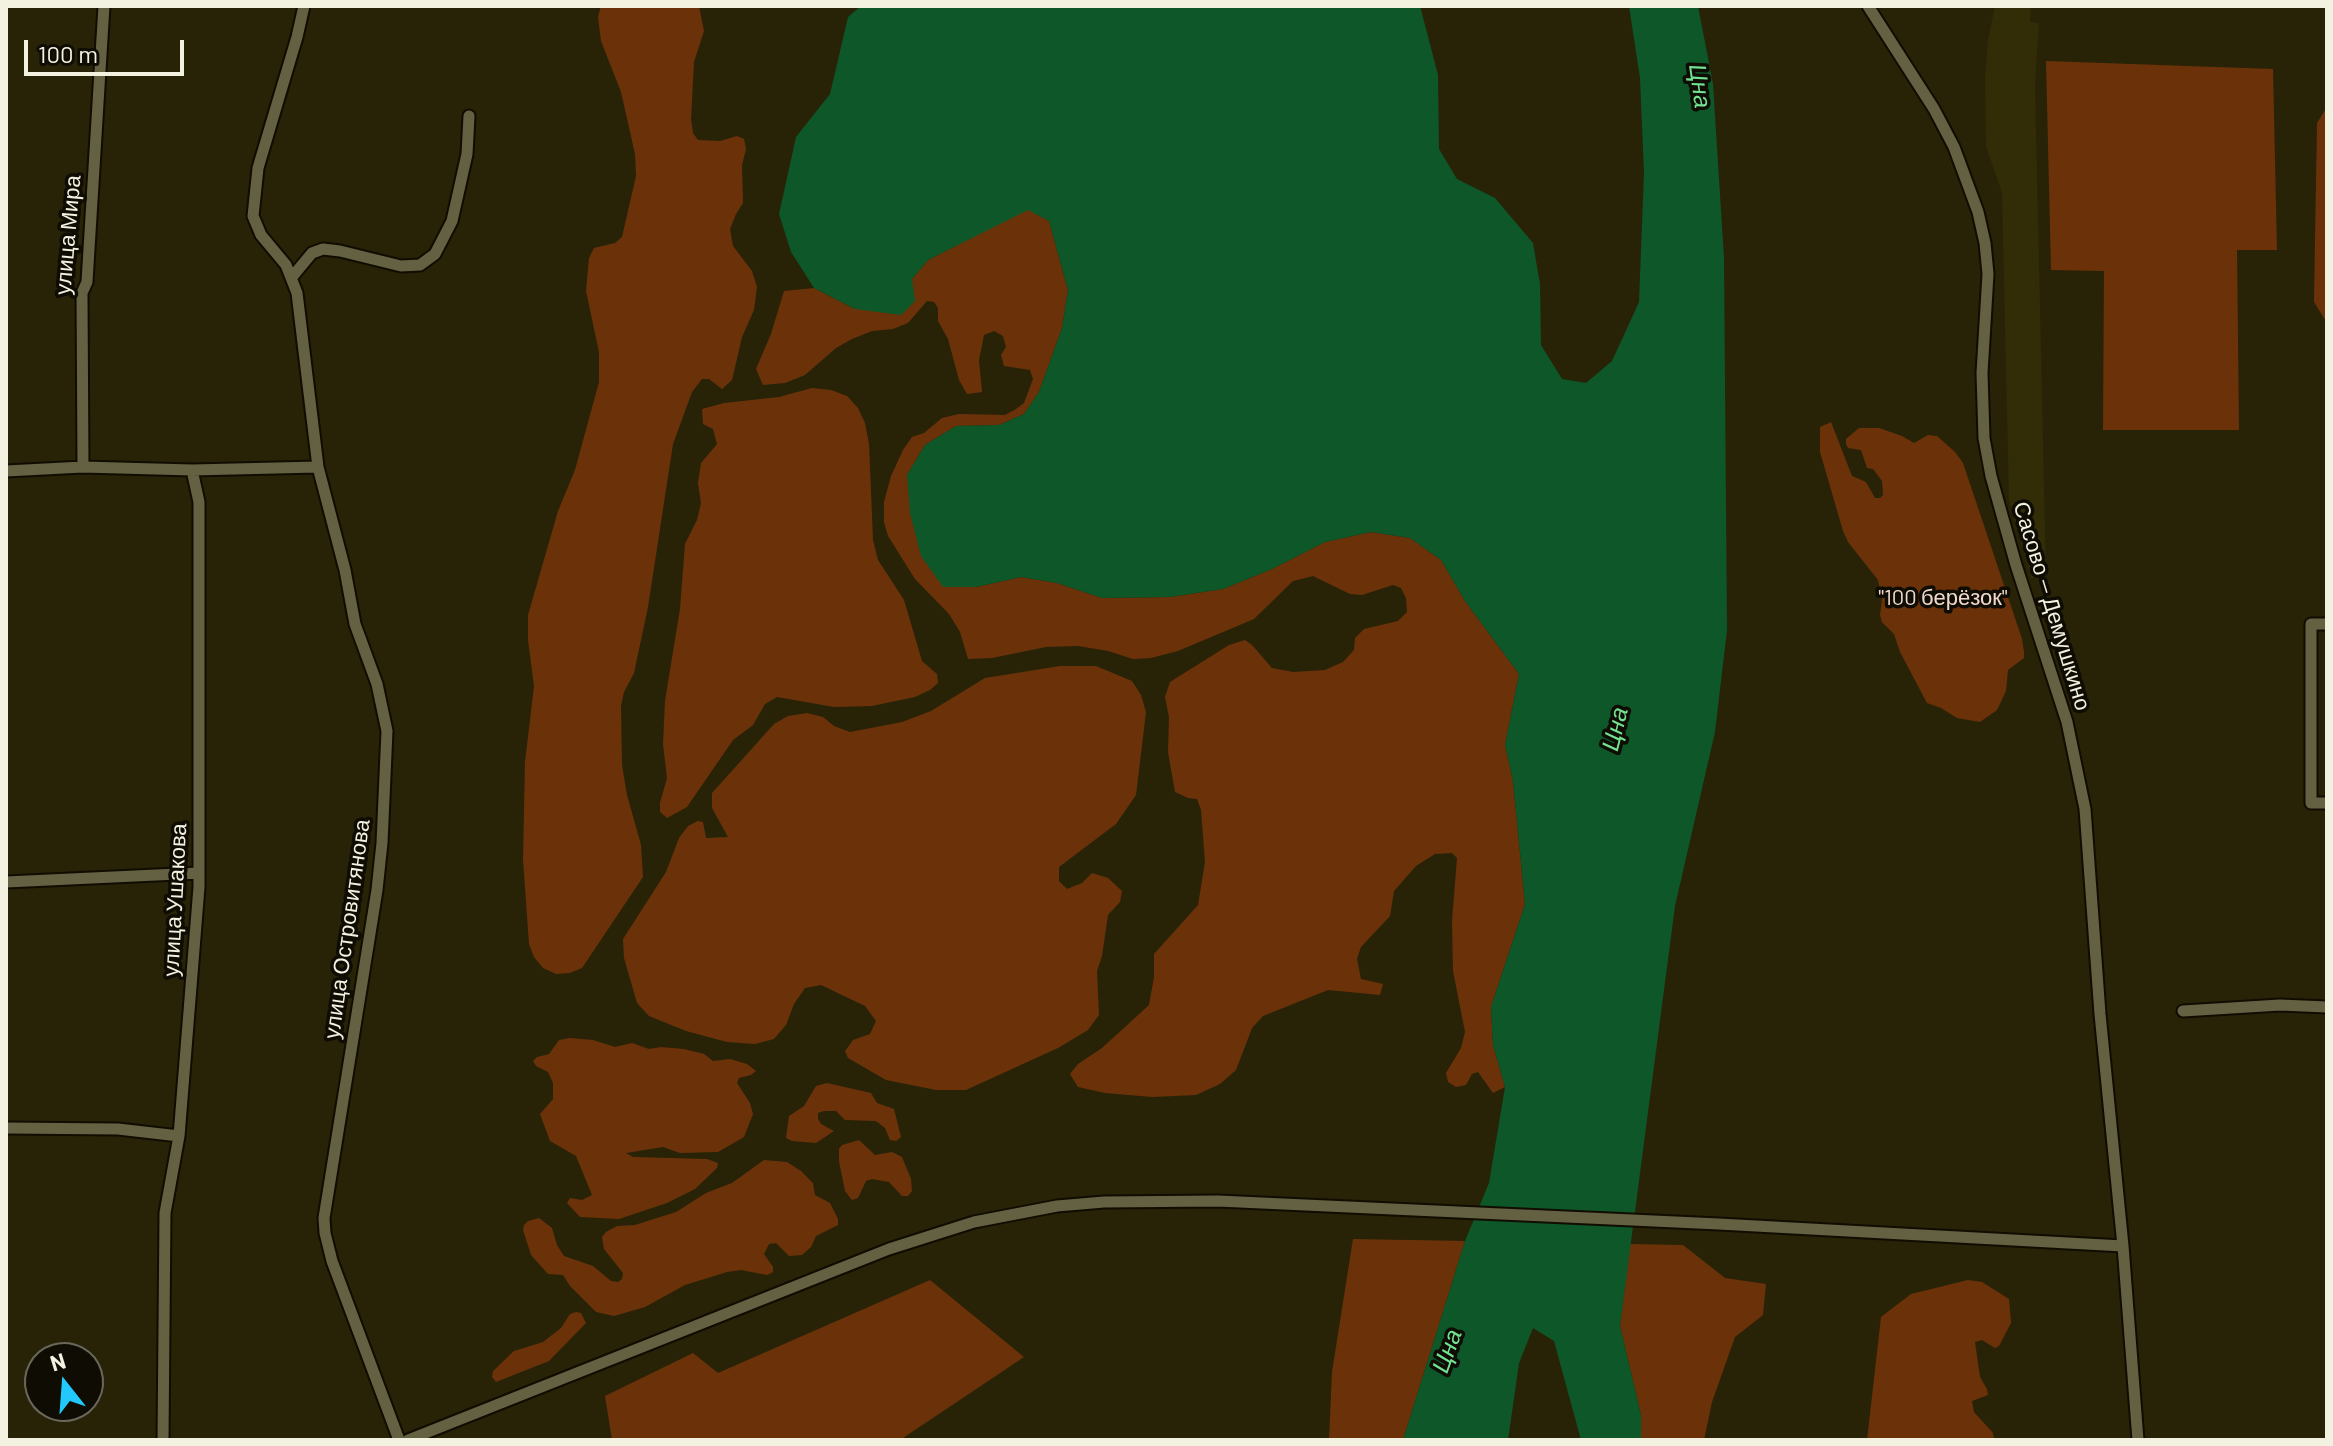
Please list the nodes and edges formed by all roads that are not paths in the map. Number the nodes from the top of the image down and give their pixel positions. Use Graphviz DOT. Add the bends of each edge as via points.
graph roads {
  1 [pos="104,6"];
  2 [pos="304,6"];
  3 [pos="1868,6"];
  4 [pos="469,116"];
  5 [pos="292,277"];
  6 [pos="83,467"];
  7 [pos="318,467"];
  8 [pos="192,470"];
  9 [pos="6,471"];
  10 [pos="2327,624"];
  11 [pos="2327,803"];
  12 [pos="199,873"];
  13 [pos="6,882"];
  14 [pos="2327,1007"];
  15 [pos="2183,1011"];
  16 [pos="6,1128"];
  17 [pos="179,1136"];
  18 [pos="2123,1246"];
  19 [pos="163,1440"];
  20 [pos="399,1440"];
  21 [pos="408,1440"];
  22 [pos="2138,1440"];
  1 -- 6 [label="street, улица Мира" via="87,282 82,293"];
  2 -- 5 [label="street, улица Островитянова" via="258,168 253,206 261,235"];
  3 -- 18 [label="street, Сасово — Демушкино" via="1954,147 1985,243 1984,438 2016,565 2078,767"];
  4 -- 5 [label="street" via="467,154 452,221 435,254 420,265 401,266 323,249 312,253"];
  5 -- 7 [label="street, улица Островитянова" via="301,310"];
  6 -- 8 [label="street"];
  6 -- 9 [label="street"];
  7 -- 8 [label="street"];
  7 -- 20 [label="street, улица Островитянова" via="355,624 382,702 387,750 377,890 325,1233"];
  8 -- 12 [label="street, улица Ушакова" via="199,502"];
  10 -- 11 [label="street" via="2311,624 2311,803"];
  12 -- 13 [label="street"];
  12 -- 17 [label="street, улица Ушакова"];
  14 -- 15 [label="street"];
  16 -- 17 [label="street" via="118,1129"];
  17 -- 19 [label="street, улица Ушакова" via="165,1213"];
  18 -- 21 [label="street" via="1218,1201 1057,1206 974,1222 838,1268"];
  18 -- 22 [label="street, Сасово — Демушкино"];
}
